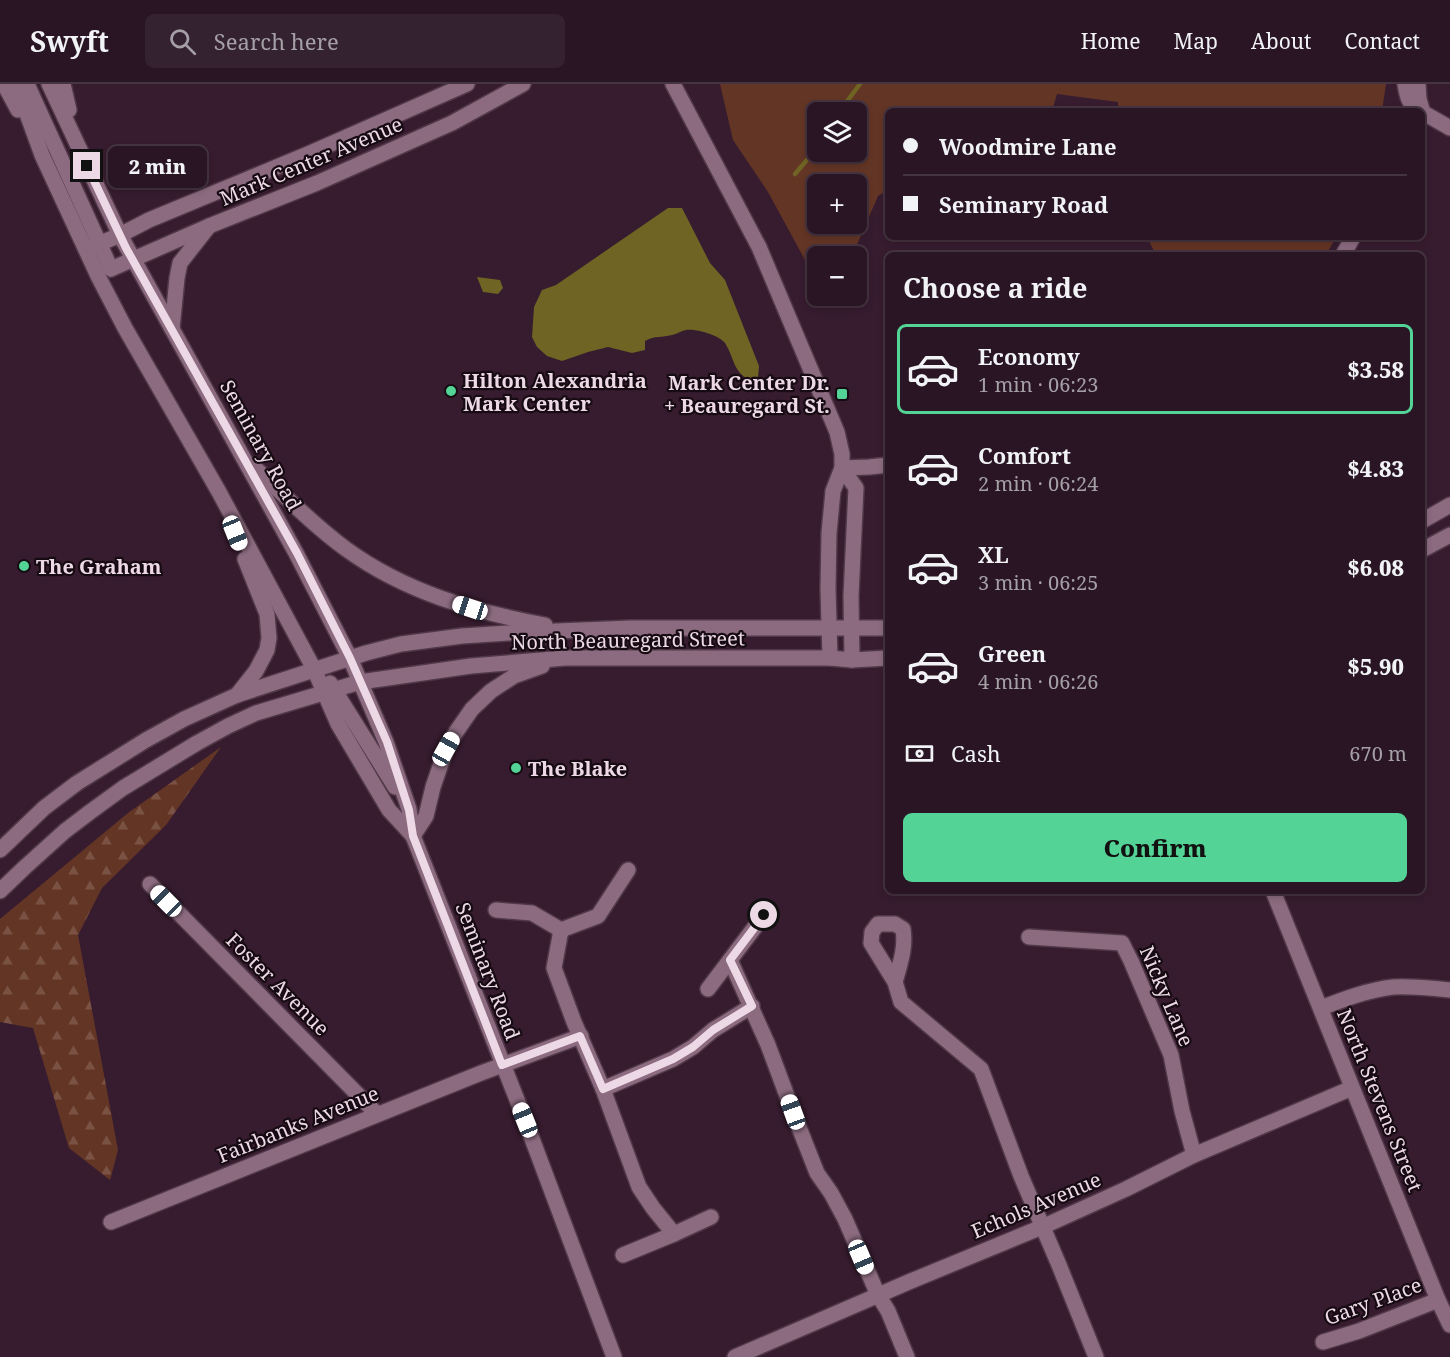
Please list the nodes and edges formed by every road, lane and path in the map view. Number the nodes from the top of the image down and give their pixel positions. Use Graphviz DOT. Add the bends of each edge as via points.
graph roads {
  1 [pos="4,84"];
  2 [pos="16,84"];
  3 [pos="27,84"];
  4 [pos="49,84"];
  5 [pos="63,84"];
  6 [pos="467,84"];
  7 [pos="523,84"];
  8 [pos="673,84"];
  9 [pos="1405,84"];
  10 [pos="1418,84"];
  11 [pos="1414,108"];
  12 [pos="1421,108"];
  13 [pos="1425,115"];
  14 [pos="1450,128"];
  15 [pos="79,148"];
  16 [pos="42,155"];
  17 [pos="210,226"];
  18 [pos="120,235"];
  19 [pos="93,247"];
  20 [pos="133,260"];
  21 [pos="172,329"];
  22 [pos="244,458"];
  23 [pos="885,465"];
  24 [pos="842,468"];
  25 [pos="219,492"];
  26 [pos="1450,505"];
  27 [pos="1425,519"];
  28 [pos="1450,535"];
  29 [pos="1425,548"];
  30 [pos="829,628"];
  31 [pos="852,628"];
  32 [pos="885,628"];
  33 [pos="572,630"];
  34 [pos="350,658"];
  35 [pos="565,658"];
  36 [pos="830,658"];
  37 [pos="885,658"];
  38 [pos="852,660"];
  39 [pos="314,669"];
  40 [pos="360,682"];
  41 [pos="329,691"];
  42 [pos="237,695"];
  43 [pos="409,810"];
  44 [pos="413,836"];
  45 [pos="0,850"];
  46 [pos="628,870"];
  47 [pos="150,884"];
  48 [pos="0,891"];
  49 [pos="1274,894"];
  50 [pos="496,910"];
  51 [pos="764,915"];
  52 [pos="561,930"];
  53 [pos="1029,937"];
  54 [pos="730,960"];
  55 [pos="895,982"];
  56 [pos="708,989"];
  57 [pos="1450,990"];
  58 [pos="752,1006"];
  59 [pos="1321,1008"];
  60 [pos="580,1036"];
  61 [pos="502,1065"];
  62 [pos="1352,1088"];
  63 [pos="603,1089"];
  64 [pos="377,1114"];
  65 [pos="1194,1155"];
  66 [pos="711,1217"];
  67 [pos="111,1222"];
  68 [pos="1042,1227"];
  69 [pos="674,1234"];
  70 [pos="623,1255"];
  71 [pos="878,1295"];
  72 [pos="1438,1300"];
  73 [pos="1450,1325"];
  74 [pos="1323,1342"];
  75 [pos="614,1357"];
  76 [pos="735,1357"];
  77 [pos="907,1357"];
  78 [pos="1096,1357"];
  1 -- 16 [label="street"];
  2 -- 16 [label="street, Seminary Road"];
  3 -- 19 [label="street"];
  4 -- 15 [label="street, Seminary Road"];
  5 -- 15 [label="street"];
  6 -- 18 [label="street, Mark Center Avenue"];
  7 -- 17 [label="street, Mark Center Avenue" via="441,128"];
  8 -- 24 [label="street" via="759,247 837,432"];
  9 -- 11 [label="street"];
  10 -- 12 [label="street"];
  13 -- 14 [label="street"];
  15 -- 18 [label="street, Seminary Road"];
  16 -- 19 [label="street, Seminary Road"];
  17 -- 20 [label="street, Mark Center Avenue"];
  17 -- 21 [label="street" via="180,263"];
  18 -- 19 [label="street, Mark Center Avenue"];
  18 -- 20 [label="street, Seminary Road"];
  19 -- 20 [label="street, Mark Center Avenue" via="111,269"];
  19 -- 25 [label="street, Seminary Road" via="98,276"];
  20 -- 21 [label="street, Seminary Road"];
  21 -- 22 [label="street, Seminary Road"];
  22 -- 33 [label="street" via="345,549 378,570 437,598"];
  22 -- 34 [label="street, Seminary Road"];
  23 -- 24 [label="street"];
  24 -- 30 [label="street" via="833,491 829,533"];
  24 -- 31 [label="street" via="856,488"];
  25 -- 39 [label="street, Seminary Road"];
  25 -- 42 [label="street" via="270,629 267,650"];
  26 -- 27 [label="street"];
  28 -- 29 [label="street"];
  30 -- 31 [label="street, North Beauregard Street"];
  30 -- 33 [label="street, North Beauregard Street"];
  30 -- 36 [label="street"];
  31 -- 32 [label="street, North Beauregard Street"];
  31 -- 38 [label="street"];
  33 -- 34 [label="street, North Beauregard Street" via="462,636 400,644"];
  34 -- 39 [label="street, North Beauregard Street"];
  34 -- 40 [label="street, Seminary Road"];
  35 -- 36 [label="street, North Beauregard Street"];
  35 -- 40 [label="street, North Beauregard Street"];
  35 -- 44 [label="street" via="514,676 472,710 446,749 426,816"];
  36 -- 38 [label="street, North Beauregard Street"];
  37 -- 38 [label="street, North Beauregard Street"];
  39 -- 41 [label="street, Seminary Road"];
  39 -- 42 [label="street, North Beauregard Street"];
  40 -- 41 [label="street, North Beauregard Street"];
  40 -- 43 [label="street, Seminary Road" via="387,742"];
  41 -- 43 [label="street"];
  41 -- 44 [label="street, Seminary Road" via="338,724 389,810"];
  41 -- 48 [label="street, North Beauregard Street" via="256,713 197,742 123,788 65,831"];
  42 -- 45 [label="street, North Beauregard Street" via="184,719 77,783"];
  43 -- 44 [label="street, Seminary Road"];
  44 -- 61 [label="street, Seminary Road"];
  46 -- 52 [label="street" via="598,916"];
  47 -- 64 [label="street, Foster Avenue"];
  49 -- 59 [label="street, North Stevens Street"];
  50 -- 52 [label="street" via="532,912"];
  51 -- 54 [label="street"];
  52 -- 60 [label="street" via="554,968"];
  53 -- 65 [label="street, Nicky Lane" via="1122,943 1171,1054"];
  54 -- 56 [label="street"];
  54 -- 58 [label="street"];
  55 -- 68 [label="street" via="901,1002 981,1069"];
  57 -- 59 [label="street" via="1393,987"];
  58 -- 63 [label="street" via="673,1059"];
  58 -- 71 [label="street" via="818,1173 845,1219"];
  59 -- 62 [label="street, North Stevens Street"];
  60 -- 61 [label="street, Fairbanks Avenue"];
  60 -- 63 [label="street"];
  61 -- 64 [label="street, Fairbanks Avenue"];
  61 -- 75 [label="street, Seminary Road"];
  62 -- 65 [label="street, Echols Avenue"];
  62 -- 72 [label="street, North Stevens Street"];
  63 -- 69 [label="street" via="639,1187"];
  64 -- 67 [label="street, Fairbanks Avenue"];
  65 -- 68 [label="street, Echols Avenue"];
  66 -- 69 [label="street"];
  68 -- 71 [label="street, Echols Avenue"];
  68 -- 78 [label="street"];
  69 -- 70 [label="street"];
  71 -- 76 [label="street, Echols Avenue"];
  71 -- 77 [label="street"];
  72 -- 73 [label="street, North Stevens Street"];
  72 -- 74 [label="street, Gary Place"];
}
